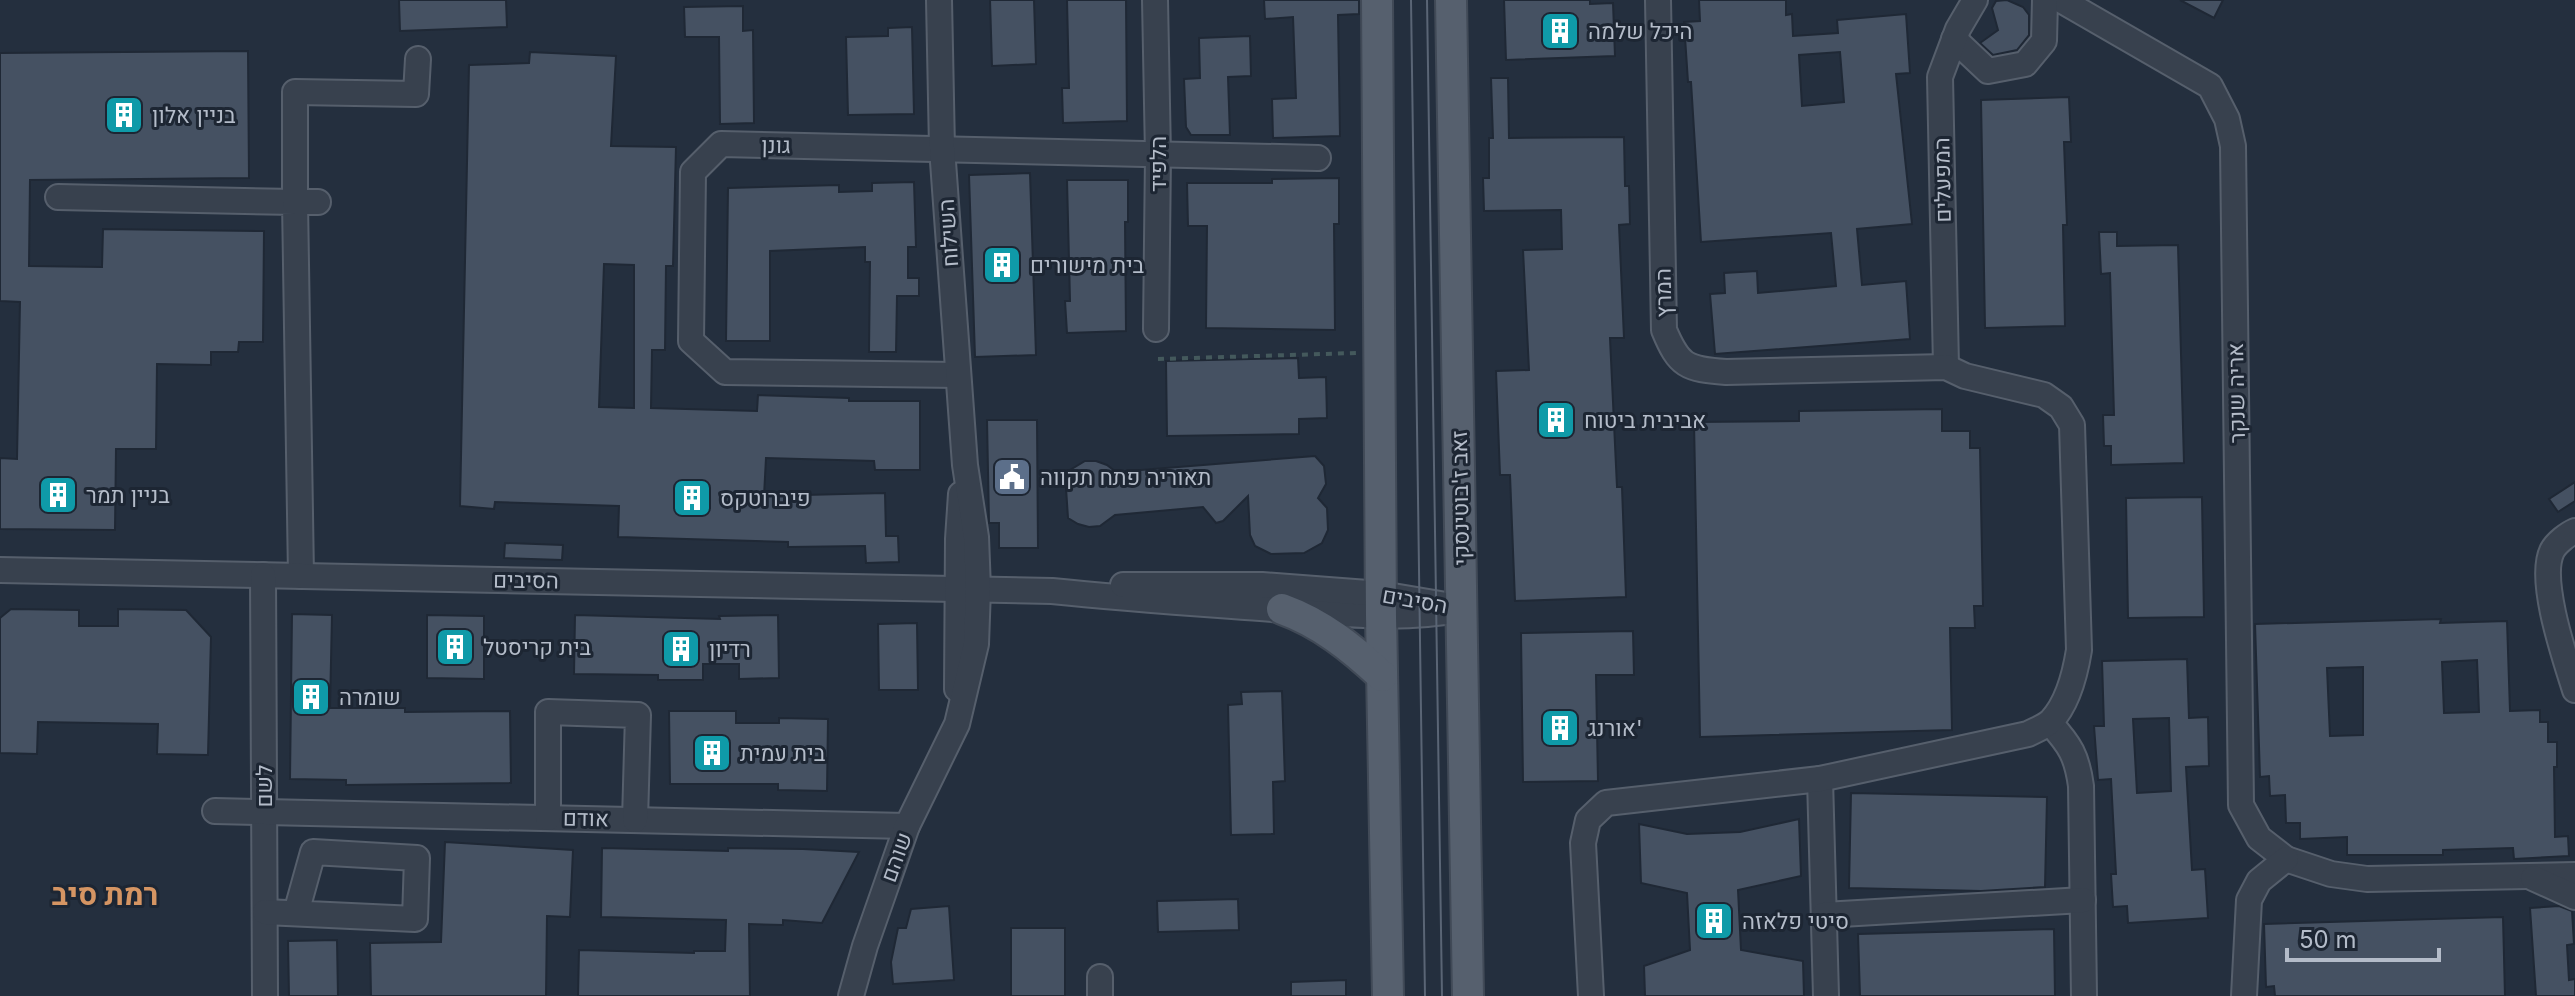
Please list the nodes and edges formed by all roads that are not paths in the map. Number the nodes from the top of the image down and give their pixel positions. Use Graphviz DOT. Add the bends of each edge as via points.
graph roads {
  1 [pos="939,0"];
  2 [pos="1155,0"];
  3 [pos="1377,0"];
  4 [pos="1451,0"];
  5 [pos="1658,0"];
  6 [pos="1975,0"];
  7 [pos="2045,0"];
  8 [pos="2061,0"];
  9 [pos="1954,39"];
  10 [pos="418,59"];
  11 [pos="942,148"];
  12 [pos="1158,155"];
  13 [pos="1318,158"];
  14 [pos="58,197"];
  15 [pos="307,202"];
  16 [pos="1156,329"];
  17 [pos="1946,367"];
  18 [pos="958,375"];
  19 [pos="2575,531"];
  20 [pos="0,570"];
  21 [pos="263,575"];
  22 [pos="301,576"];
  23 [pos="968,589"];
  24 [pos="1052,591"];
  25 [pos="1381,605"];
  26 [pos="1282,609"];
  27 [pos="1462,609"];
  28 [pos="1382,676"];
  29 [pos="2575,690"];
  30 [pos="2050,723"];
  31 [pos="1820,779"];
  32 [pos="215,811"];
  33 [pos="264,811"];
  34 [pos="548,818"];
  35 [pos="635,820"];
  36 [pos="907,826"];
  37 [pos="2286,859"];
  38 [pos="2575,875"];
  39 [pos="2531,877"];
  40 [pos="2575,897"];
  41 [pos="2083,900"];
  42 [pos="265,912"];
  43 [pos="296,913"];
  44 [pos="1824,915"];
  45 [pos="265,996"];
  46 [pos="851,996"];
  47 [pos="1388,996"];
  48 [pos="1468,996"];
  49 [pos="1591,996"];
  50 [pos="1826,996"];
  51 [pos="2084,996"];
  52 [pos="2244,996"];
  1 -- 11 [label="street, השילוח"];
  2 -- 12 [label="street, הלפיד"];
  3 -- 25 [label="main road"];
  4 -- 27 [label="main road, זאב ז'בוטינסקי"];
  5 -- 17 [label="street, המרץ" via="1664,330 1674,355 1696,370 1726,372"];
  6 -- 9 [label="street, המפעלים"];
  7 -- 9 [label="street" via="2044,41 2025,64 1988,71"];
  8 -- 37 [label="street, אריה שנקר" via="2210,86 2227,119 2233,159 2241,805 2259,838"];
  9 -- 17 [label="street, המפעלים" via="1940,77"];
  10 -- 15 [label="street" via="416,94 295,92"];
  11 -- 12 [label="street, גונן"];
  11 -- 18 [label="street, השילוח"];
  11 -- 18 [label="street, גונן" via="721,144 693,172 691,341 725,372"];
  12 -- 13 [label="street, גונן"];
  12 -- 16 [label="street, הלפיד"];
  14 -- 15 [label="street"];
  15 -- 22 [label="street"];
  17 -- 30 [label="street" via="2044,395 2061,407 2072,425 2079,650 2067,696"];
  18 -- 23 [label="street, השילוח" via="976,537"];
  19 -- 29 [label="street" via="2552,549 2546,575"];
  20 -- 21 [label="street, הסיבים"];
  21 -- 22 [label="street, הסיבים"];
  21 -- 33 [label="street, לשם"];
  22 -- 23 [label="street, הסיבים"];
  23 -- 24 [label="street, הסיבים"];
  23 -- 36 [label="street, שוהם" via="976,644 957,724"];
  24 -- 25 [label="street, הסיבים" via="1262,585"];
  24 -- 26 [label="street, הסיבים"];
  25 -- 26 [label="street, הסיבים"];
  25 -- 27 [label="street, הסיבים" via="1436,602"];
  25 -- 28 [label="main road"];
  26 -- 28 [label="main road" via="1326,631"];
  27 -- 48 [label="main road, זאב ז'בוטינסקי"];
  28 -- 47 [label="main road"];
  30 -- 31 [label="street" via="1999,742"];
  30 -- 41 [label="street" via="2078,762"];
  31 -- 44 [label="street"];
  31 -- 49 [label="street" via="1606,803 1588,820 1583,843"];
  32 -- 33 [label="street, אודם"];
  33 -- 34 [label="street, אודם"];
  33 -- 42 [label="street, לשם"];
  34 -- 35 [label="street, אודם"];
  34 -- 35 [label="street" via="548,712 638,715"];
  35 -- 36 [label="street, אודם"];
  36 -- 46 [label="street, שוהם" via="852,955"];
  37 -- 39 [label="street, אריה שנקר" via="2367,879"];
  37 -- 52 [label="street" via="2259,881 2249,900"];
  38 -- 39 [label="street, אריה שנקר"];
  39 -- 40 [label="street, אריה שנקר"];
  41 -- 44 [label="street"];
  41 -- 51 [label="street"];
  42 -- 43 [label="street"];
  42 -- 45 [label="street, לשם"];
  43 -- 43 [label="street" via="415,919 417,858 313,852"];
  44 -- 50 [label="street"];
}
